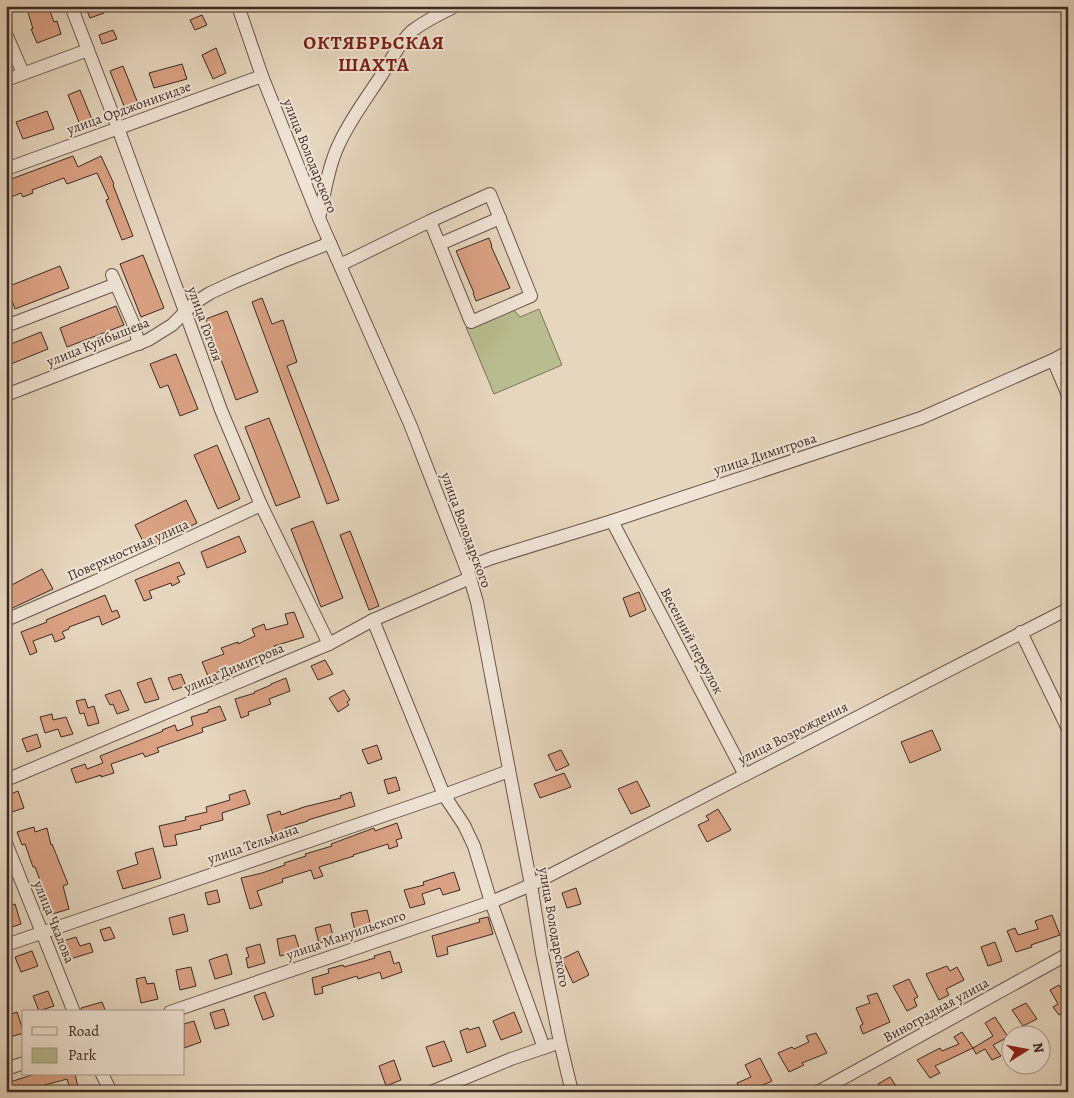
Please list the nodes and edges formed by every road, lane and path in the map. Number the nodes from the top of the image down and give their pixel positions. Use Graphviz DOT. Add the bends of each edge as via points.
graph roads {
  1 [pos="71,6"];
  2 [pos="238,6"];
  3 [pos="455,6"];
  4 [pos="6,34"];
  5 [pos="88,50"];
  6 [pos="23,73"];
  7 [pos="262,76"];
  8 [pos="6,80"];
  9 [pos="118,128"];
  10 [pos="6,169"];
  11 [pos="319,218"];
  12 [pos="500,218"];
  13 [pos="430,220"];
  14 [pos="330,243"];
  15 [pos="440,244"];
  16 [pos="340,265"];
  17 [pos="184,312"];
  18 [pos="6,326"];
  19 [pos="139,344"];
  20 [pos="1068,352"];
  21 [pos="1053,360"];
  22 [pos="6,395"];
  23 [pos="1068,395"];
  24 [pos="261,505"];
  25 [pos="612,521"];
  26 [pos="468,573"];
  27 [pos="1068,609"];
  28 [pos="6,620"];
  29 [pos="373,620"];
  30 [pos="1021,632"];
  31 [pos="329,644"];
  32 [pos="1068,729"];
  33 [pos="509,771"];
  34 [pos="745,775"];
  35 [pos="6,780"];
  36 [pos="444,794"];
  37 [pos="6,843"];
  38 [pos="531,885"];
  39 [pos="491,902"];
  40 [pos="41,932"];
  41 [pos="6,945"];
  42 [pos="1068,954"];
  43 [pos="73,1010"];
  44 [pos="176,1010"];
  45 [pos="560,1042"];
  46 [pos="544,1048"];
  47 [pos="22,1064"];
  48 [pos="6,1069"];
  49 [pos="103,1076"];
  50 [pos="111,1092"];
  51 [pos="431,1092"];
  52 [pos="572,1092"];
  53 [pos="818,1092"];
  1 -- 5 [label="street, улица Гоголя"];
  2 -- 7 [label="street, улица Володарского"];
  3 -- 11 [label="street" via="414,30 403,41 360,106 332,161"];
  4 -- 6 [label="street"];
  5 -- 6 [label="street"];
  5 -- 9 [label="street, улица Гоголя"];
  6 -- 8 [label="street"];
  7 -- 9 [label="street, улица Орджоникидзе"];
  7 -- 11 [label="street, улица Володарского"];
  9 -- 10 [label="street, улица Орджоникидзе"];
  9 -- 17 [label="street, улица Гоголя"];
  11 -- 14 [label="street, улица Володарского"];
  12 -- 13 [label="street" via="490,194"];
  12 -- 15 [label="street"];
  12 -- 15 [label="street" via="531,296 471,322"];
  13 -- 15 [label="street"];
  13 -- 16 [label="street"];
  14 -- 16 [label="street, улица Володарского"];
  14 -- 17 [label="street, улица Куйбышева" via="234,282 202,298"];
  16 -- 26 [label="street, улица Володарского" via="410,424"];
  17 -- 19 [label="street, улица Куйбышева" via="172,325"];
  17 -- 24 [label="street, улица Гоголя"];
  18 -- 19 [label="street" via="114,279"];
  19 -- 22 [label="street, улица Куйбышева"];
  20 -- 21 [label="street, улица Димитрова"];
  21 -- 23 [label="street"];
  21 -- 25 [label="street, улица Димитрова" via="921,418"];
  24 -- 28 [label="street, Поверхностная улица"];
  24 -- 31 [label="street, улица Гоголя"];
  25 -- 26 [label="street, улица Димитрова" via="492,558"];
  25 -- 34 [label="street, Весенний переулок"];
  26 -- 29 [label="street, улица Димитрова"];
  26 -- 33 [label="street, улица Володарского" via="477,602"];
  27 -- 30 [label="street, улица Возрождения"];
  29 -- 31 [label="street, улица Димитрова"];
  29 -- 36 [label="street"];
  30 -- 32 [label="street"];
  30 -- 34 [label="street, улица Возрождения"];
  31 -- 35 [label="street, улица Димитрова"];
  33 -- 36 [label="street, улица Тельмана"];
  33 -- 38 [label="street, улица Володарского"];
  34 -- 38 [label="street, улица Возрождения"];
  36 -- 39 [label="street" via="474,846"];
  36 -- 40 [label="street, улица Тельмана"];
  37 -- 40 [label="street, улица Чкалова"];
  38 -- 39 [label="street, улица Мануильского"];
  38 -- 45 [label="street, улица Володарского"];
  39 -- 44 [label="street, улица Мануильского"];
  39 -- 46 [label="street"];
  40 -- 41 [label="street, улица Тельмана"];
  40 -- 43 [label="street, улица Чкалова"];
  42 -- 53 [label="street, Виноградная улица"];
  45 -- 46 [label="street"];
  45 -- 52 [label="street, улица Володарского"];
  46 -- 51 [label="street"];
  47 -- 48 [label="street"];
  49 -- 50 [label="street"];
}
